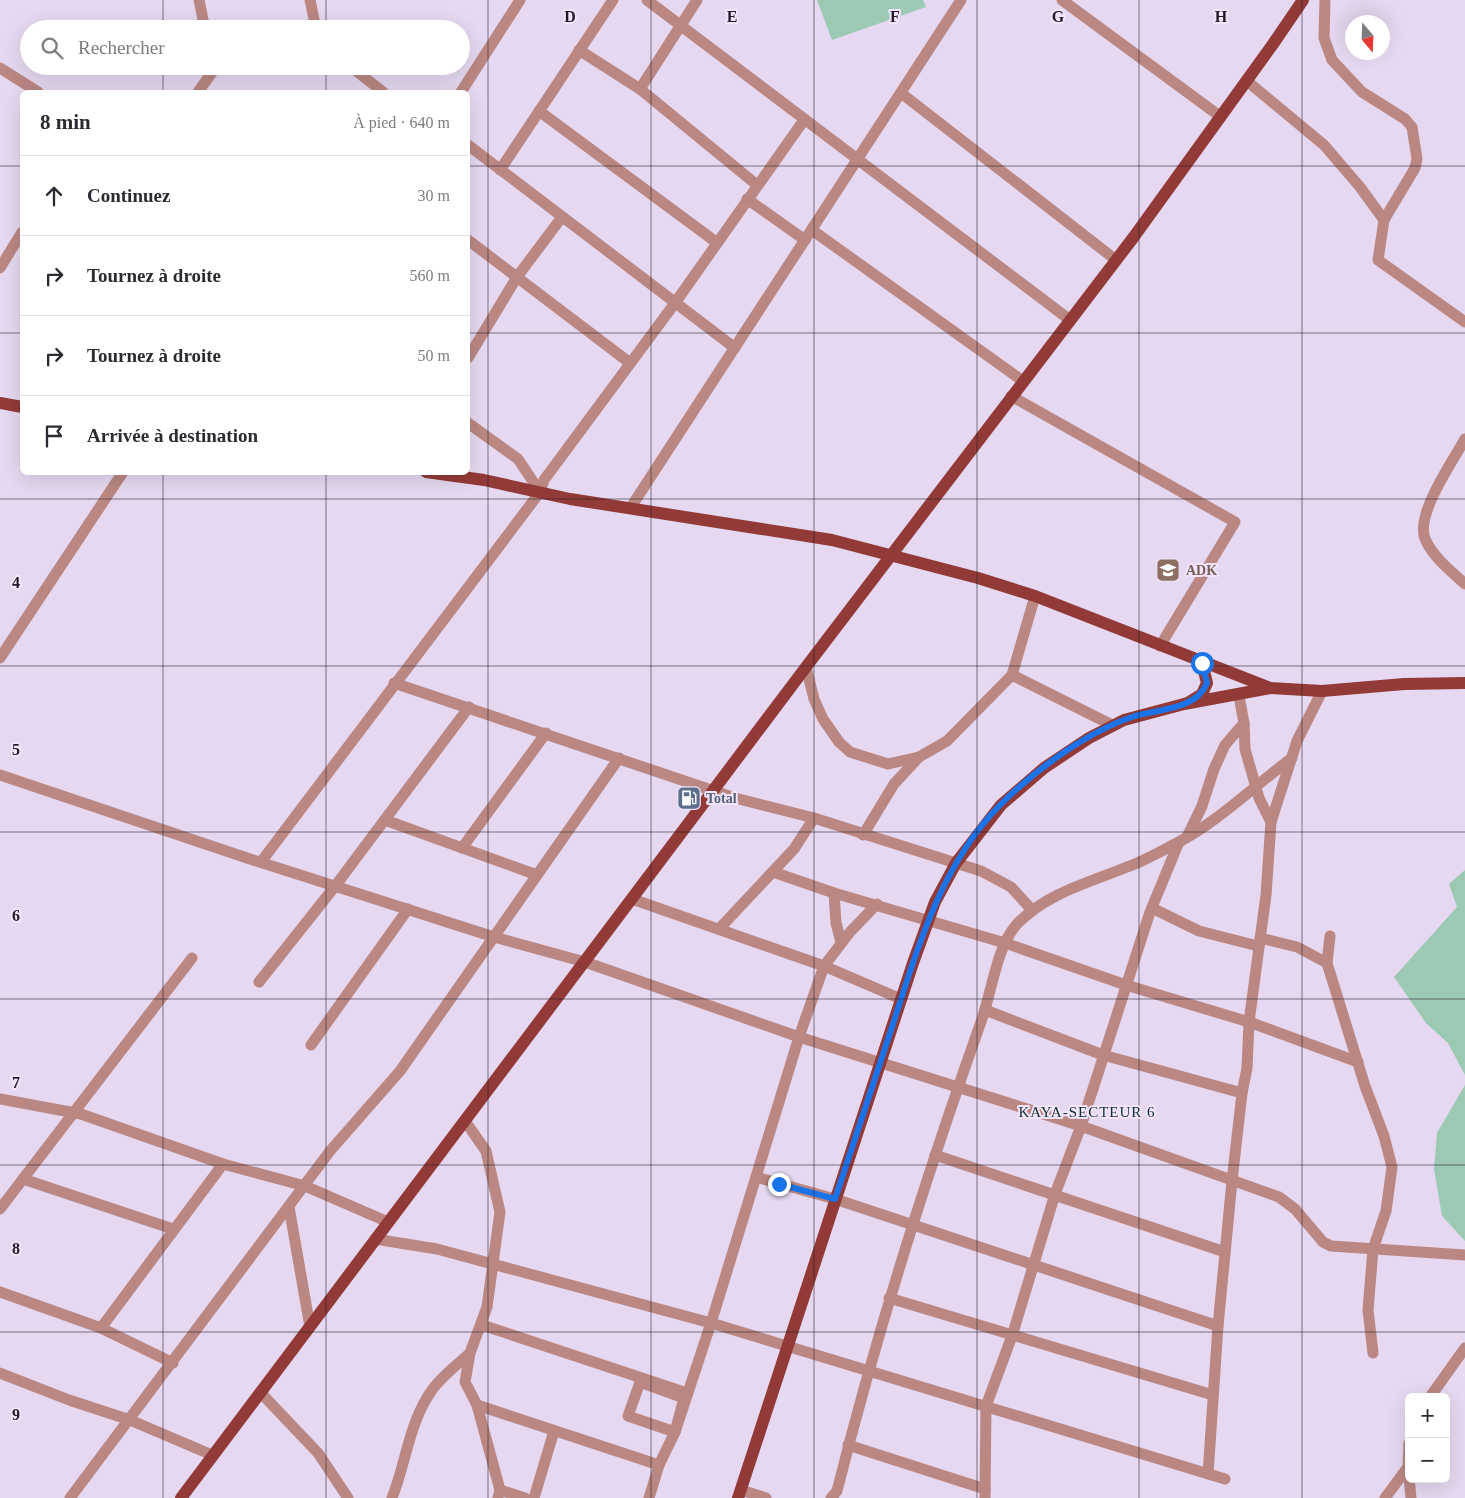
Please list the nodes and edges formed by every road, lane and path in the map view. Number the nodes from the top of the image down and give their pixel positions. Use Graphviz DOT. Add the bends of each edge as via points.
graph roads {
  1 [pos="199,0"];
  2 [pos="310,0"];
  3 [pos="520,0"];
  4 [pos="613,0"];
  5 [pos="647,0"];
  6 [pos="697,0"];
  7 [pos="961,0"];
  8 [pos="1062,0"];
  9 [pos="1302,0"];
  10 [pos="1326,0"];
  11 [pos="203,20"];
  12 [pos="314,20"];
  13 [pos="680,25"];
  14 [pos="580,50"];
  15 [pos="0,68"];
  16 [pos="210,75"];
  17 [pos="361,75"];
  18 [pos="1248,81"];
  19 [pos="640,89"];
  20 [pos="35,90"];
  21 [pos="199,90"];
  22 [pos="380,90"];
  23 [pos="462,90"];
  24 [pos="901,93"];
  25 [pos="539,111"];
  26 [pos="1221,116"];
  27 [pos="804,120"];
  28 [pos="470,147"];
  29 [pos="857,161"];
  30 [pos="500,170"];
  31 [pos="757,185"];
  32 [pos="747,199"];
  33 [pos="562,217"];
  34 [pos="1384,220"];
  35 [pos="812,230"];
  36 [pos="20,235"];
  37 [pos="805,240"];
  38 [pos="470,242"];
  39 [pos="716,242"];
  40 [pos="1116,260"];
  41 [pos="0,268"];
  42 [pos="517,277"];
  43 [pos="675,303"];
  44 [pos="1070,320"];
  45 [pos="1465,322"];
  46 [pos="735,348"];
  47 [pos="470,355"];
  48 [pos="630,363"];
  49 [pos="1023,380"];
  50 [pos="1011,396"];
  51 [pos="0,403"];
  52 [pos="20,407"];
  53 [pos="470,424"];
  54 [pos="1465,439"];
  55 [pos="122,475"];
  56 [pos="448,475"];
  57 [pos="540,492"];
  58 [pos="631,508"];
  59 [pos="892,556"];
  60 [pos="1465,584"];
  61 [pos="1035,596"];
  62 [pos="1160,646"];
  63 [pos="0,658"];
  64 [pos="1202,663"];
  65 [pos="806,667"];
  66 [pos="1012,675"];
  67 [pos="1463,681"];
  68 [pos="394,683"];
  69 [pos="1270,688"];
  70 [pos="1322,691"];
  71 [pos="1239,696"];
  72 [pos="1184,704"];
  73 [pos="469,707"];
  74 [pos="1244,723"];
  75 [pos="1112,725"];
  76 [pos="546,733"];
  77 [pos="919,757"];
  78 [pos="620,758"];
  79 [pos="1292,758"];
  80 [pos="888,764"];
  81 [pos="0,775"];
  82 [pos="894,784"];
  83 [pos="1255,786"];
  84 [pos="714,789"];
  85 [pos="814,818"];
  86 [pos="385,820"];
  87 [pos="1271,822"];
  88 [pos="863,835"];
  89 [pos="1183,839"];
  90 [pos="462,848"];
  91 [pos="261,862"];
  92 [pos="956,863"];
  93 [pos="773,872"];
  94 [pos="537,875"];
  95 [pos="336,885"];
  96 [pos="834,893"];
  97 [pos="632,900"];
  98 [pos="877,904"];
  99 [pos="1152,908"];
  100 [pos="408,909"];
  101 [pos="1032,910"];
  102 [pos="928,920"];
  103 [pos="719,929"];
  104 [pos="1330,936"];
  105 [pos="494,937"];
  106 [pos="841,942"];
  107 [pos="1259,942"];
  108 [pos="1005,943"];
  109 [pos="192,958"];
  110 [pos="585,962"];
  111 [pos="1327,963"];
  112 [pos="824,966"];
  113 [pos="259,982"];
  114 [pos="1126,985"];
  115 [pos="901,999"];
  116 [pos="985,1010"];
  117 [pos="1249,1022"];
  118 [pos="799,1037"];
  119 [pos="311,1045"];
  120 [pos="1103,1055"];
  121 [pos="1358,1062"];
  122 [pos="880,1063"];
  123 [pos="958,1086"];
  124 [pos="1242,1093"];
  125 [pos="0,1099"];
  126 [pos="74,1113"];
  127 [pos="465,1121"];
  128 [pos="1080,1126"];
  129 [pos="935,1156"];
  130 [pos="223,1164"];
  131 [pos="756,1177"];
  132 [pos="23,1179"];
  133 [pos="1232,1181"];
  134 [pos="305,1186"];
  135 [pos="1054,1194"];
  136 [pos="835,1199"];
  137 [pos="289,1208"];
  138 [pos="0,1209"];
  139 [pos="388,1222"];
  140 [pos="912,1224"];
  141 [pos="173,1229"];
  142 [pos="375,1239"];
  143 [pos="1373,1249"];
  144 [pos="1225,1252"];
  145 [pos="1465,1255"];
  146 [pos="495,1264"];
  147 [pos="1034,1265"];
  148 [pos="0,1292"];
  149 [pos="889,1298"];
  150 [pos="711,1323"];
  151 [pos="482,1325"];
  152 [pos="1218,1326"];
  153 [pos="310,1327"];
  154 [pos="101,1328"];
  155 [pos="1012,1336"];
  156 [pos="787,1345"];
  157 [pos="1465,1348"];
  158 [pos="470,1353"];
  159 [pos="1373,1354"];
  160 [pos="173,1363"];
  161 [pos="867,1371"];
  162 [pos="0,1373"];
  163 [pos="260,1392"];
  164 [pos="687,1393"];
  165 [pos="1433,1393"];
  166 [pos="1213,1395"];
  167 [pos="477,1406"];
  168 [pos="986,1406"];
  169 [pos="130,1420"];
  170 [pos="554,1431"];
  171 [pos="675,1432"];
  172 [pos="848,1445"];
  173 [pos="212,1455"];
  174 [pos="658,1465"];
  175 [pos="1405,1472"];
  176 [pos="1208,1474"];
  177 [pos="1225,1479"];
  178 [pos="1410,1483"];
  179 [pos="499,1494"];
  180 [pos="740,1494"];
  181 [pos="985,1494"];
  182 [pos="838,1496"];
  183 [pos="70,1498"];
  184 [pos="181,1498"];
  185 [pos="348,1498"];
  186 [pos="392,1498"];
  187 [pos="525,1498"];
  188 [pos="534,1498"];
  189 [pos="649,1498"];
  190 [pos="766,1498"];
  191 [pos="1385,1498"];
  192 [pos="1411,1498"];
  1 -- 11 [label="street"];
  2 -- 12 [label="street"];
  3 -- 23 [label="street"];
  4 -- 14 [label="street"];
  5 -- 13 [label="street"];
  6 -- 13 [label="street"];
  7 -- 24 [label="street"];
  8 -- 26 [label="street"];
  9 -- 18 [label="main road"];
  10 -- 34 [label="street" via="1324,38 1332,60 1362,92 1405,119 1412,127 1417,159 1415,168"];
  13 -- 19 [label="street"];
  13 -- 27 [label="street"];
  14 -- 19 [label="street"];
  14 -- 25 [label="street"];
  15 -- 20 [label="street"];
  16 -- 21 [label="street"];
  17 -- 22 [label="street"];
  18 -- 26 [label="main road"];
  18 -- 34 [label="street" via="1324,145"];
  19 -- 31 [label="street"];
  24 -- 29 [label="street"];
  24 -- 40 [label="street"];
  25 -- 30 [label="street"];
  25 -- 39 [label="street"];
  26 -- 40 [label="main road"];
  27 -- 29 [label="street"];
  27 -- 31 [label="street"];
  28 -- 30 [label="street"];
  29 -- 35 [label="street"];
  29 -- 44 [label="street"];
  30 -- 33 [label="street"];
  31 -- 32 [label="street"];
  32 -- 37 [label="street"];
  32 -- 39 [label="street"];
  33 -- 42 [label="street"];
  33 -- 43 [label="street"];
  34 -- 45 [label="street" via="1378,260"];
  35 -- 37 [label="street"];
  35 -- 49 [label="street"];
  36 -- 41 [label="street"];
  37 -- 46 [label="street"];
  38 -- 42 [label="street"];
  39 -- 43 [label="street"];
  40 -- 44 [label="main road"];
  42 -- 47 [label="street"];
  42 -- 48 [label="street"];
  43 -- 46 [label="street"];
  43 -- 48 [label="street"];
  44 -- 49 [label="main road"];
  46 -- 58 [label="street"];
  48 -- 57 [label="street" via="544,480"];
  49 -- 50 [label="main road"];
  50 -- 59 [label="main road"];
  50 -- 62 [label="street" via="1235,522"];
  51 -- 52 [label="main road"];
  53 -- 57 [label="street" via="518,459"];
  54 -- 60 [label="street" via="1426,509 1424,524 1425,539 1439,560"];
  55 -- 63 [label="street"];
  56 -- 57 [label="main road"];
  57 -- 58 [label="main road"];
  57 -- 68 [label="street"];
  58 -- 59 [label="main road" via="832,540"];
  59 -- 61 [label="main road"];
  59 -- 65 [label="main road"];
  61 -- 62 [label="main road"];
  61 -- 66 [label="street"];
  62 -- 64 [label="main road"];
  64 -- 69 [label="main road"];
  64 -- 72 [label="main road" via="1207,683 1205,689 1197,698"];
  65 -- 80 [label="street" via="814,699 839,742 860,756"];
  65 -- 84 [label="main road"];
  66 -- 75 [label="street"];
  66 -- 77 [label="street" via="947,741"];
  67 -- 70 [label="main road"];
  68 -- 73 [label="street"];
  68 -- 91 [label="street"];
  69 -- 70 [label="main road"];
  69 -- 71 [label="main road"];
  70 -- 79 [label="street"];
  71 -- 72 [label="main road"];
  71 -- 74 [label="street"];
  72 -- 75 [label="main road"];
  73 -- 76 [label="street"];
  73 -- 86 [label="street"];
  74 -- 83 [label="street" via="1245,749"];
  74 -- 89 [label="street" via="1225,745 1202,806"];
  75 -- 92 [label="main road" via="1058,758 1001,805"];
  76 -- 78 [label="street"];
  76 -- 90 [label="street"];
  77 -- 80 [label="street"];
  77 -- 82 [label="street"];
  78 -- 84 [label="street"];
  78 -- 94 [label="street"];
  79 -- 83 [label="street"];
  79 -- 87 [label="street"];
  80 -- 82 [label="street"];
  81 -- 91 [label="street"];
  82 -- 88 [label="street"];
  83 -- 87 [label="street"];
  83 -- 89 [label="street"];
  84 -- 85 [label="street" via="766,807"];
  84 -- 97 [label="main road"];
  85 -- 88 [label="street"];
  85 -- 93 [label="street" via="794,849"];
  86 -- 90 [label="street"];
  86 -- 95 [label="street"];
  87 -- 107 [label="street"];
  88 -- 92 [label="street"];
  89 -- 99 [label="street"];
  89 -- 101 [label="street" via="1129,866 1073,887"];
  90 -- 94 [label="street"];
  91 -- 95 [label="street"];
  92 -- 101 [label="street" via="1001,880"];
  92 -- 102 [label="main road"];
  93 -- 96 [label="street"];
  93 -- 103 [label="street"];
  94 -- 105 [label="street"];
  95 -- 100 [label="street"];
  95 -- 113 [label="street"];
  96 -- 98 [label="street"];
  96 -- 106 [label="street"];
  97 -- 103 [label="street"];
  97 -- 110 [label="main road"];
  98 -- 102 [label="street"];
  98 -- 106 [label="street"];
  99 -- 107 [label="street" via="1199,931"];
  99 -- 114 [label="street"];
  100 -- 105 [label="street"];
  100 -- 119 [label="street"];
  101 -- 108 [label="street" via="1016,925"];
  102 -- 108 [label="street"];
  102 -- 115 [label="main road"];
  103 -- 112 [label="street"];
  104 -- 111 [label="street"];
  105 -- 110 [label="street"];
  105 -- 134 [label="street" via="400,1071 330,1151"];
  106 -- 112 [label="street"];
  107 -- 111 [label="street" via="1297,946"];
  107 -- 117 [label="street"];
  108 -- 114 [label="street"];
  108 -- 116 [label="street"];
  109 -- 126 [label="street"];
  110 -- 118 [label="street"];
  110 -- 127 [label="main road"];
  111 -- 121 [label="street"];
  112 -- 115 [label="street"];
  112 -- 118 [label="street"];
  114 -- 117 [label="street"];
  114 -- 120 [label="street"];
  115 -- 122 [label="main road"];
  116 -- 120 [label="street"];
  116 -- 123 [label="street"];
  117 -- 121 [label="street"];
  117 -- 124 [label="street" via="1250,1042"];
  118 -- 122 [label="street"];
  118 -- 131 [label="street"];
  120 -- 124 [label="street"];
  120 -- 128 [label="street"];
  121 -- 143 [label="street" via="1392,1168 1387,1206"];
  122 -- 123 [label="street"];
  122 -- 136 [label="main road"];
  123 -- 128 [label="street"];
  123 -- 129 [label="street"];
  124 -- 133 [label="street"];
  125 -- 126 [label="street"];
  126 -- 130 [label="street"];
  126 -- 132 [label="street"];
  127 -- 139 [label="main road"];
  127 -- 146 [label="street" via="486,1151 500,1212"];
  128 -- 133 [label="street"];
  128 -- 135 [label="street"];
  129 -- 135 [label="street"];
  129 -- 140 [label="street"];
  130 -- 134 [label="street"];
  130 -- 141 [label="street"];
  131 -- 136 [label="street"];
  131 -- 150 [label="street"];
  132 -- 138 [label="street"];
  132 -- 141 [label="street"];
  133 -- 143 [label="street" via="1280,1197 1296,1209 1330,1246"];
  133 -- 144 [label="street"];
  134 -- 137 [label="street"];
  134 -- 139 [label="street"];
  135 -- 144 [label="street"];
  135 -- 147 [label="street"];
  136 -- 140 [label="street"];
  136 -- 156 [label="main road"];
  137 -- 153 [label="street"];
  137 -- 160 [label="street"];
  139 -- 142 [label="main road"];
  140 -- 147 [label="street"];
  140 -- 149 [label="street"];
  141 -- 154 [label="street"];
  142 -- 146 [label="street" via="437,1249"];
  142 -- 153 [label="main road"];
  143 -- 145 [label="street"];
  143 -- 159 [label="street" via="1368,1310"];
  144 -- 152 [label="street"];
  146 -- 150 [label="street"];
  146 -- 151 [label="street"];
  147 -- 152 [label="street"];
  147 -- 155 [label="street"];
  148 -- 154 [label="street"];
  149 -- 155 [label="street"];
  149 -- 161 [label="street"];
  150 -- 156 [label="street"];
  150 -- 164 [label="street"];
  151 -- 158 [label="street"];
  151 -- 164 [label="street"];
  152 -- 166 [label="street"];
  153 -- 163 [label="main road"];
  154 -- 160 [label="street"];
  155 -- 166 [label="street"];
  155 -- 168 [label="street"];
  156 -- 161 [label="street"];
  156 -- 180 [label="main road"];
  157 -- 165 [label="street"];
  158 -- 167 [label="street" via="465,1382"];
  158 -- 186 [label="street" via="432,1390 423,1406"];
  160 -- 169 [label="street"];
  161 -- 168 [label="street"];
  161 -- 172 [label="street"];
  162 -- 169 [label="street"];
  163 -- 173 [label="main road"];
  163 -- 185 [label="street" via="318,1453"];
  164 -- 171 [label="street"];
  166 -- 176 [label="street"];
  167 -- 170 [label="street"];
  167 -- 179 [label="street"];
  168 -- 176 [label="street"];
  168 -- 181 [label="street"];
  169 -- 173 [label="street"];
  169 -- 183 [label="street"];
  170 -- 174 [label="street"];
  170 -- 188 [label="street"];
  171 -- 171 [label="street" via="628,1416 640,1382 684,1398"];
  171 -- 174 [label="street"];
  172 -- 181 [label="street"];
  172 -- 182 [label="street"];
  173 -- 184 [label="main road"];
  174 -- 189 [label="street"];
  175 -- 191 [label="street"];
  176 -- 177 [label="street"];
  178 -- 192 [label="street"];
  179 -- 187 [label="street"];
  180 -- 190 [label="street"];
}
